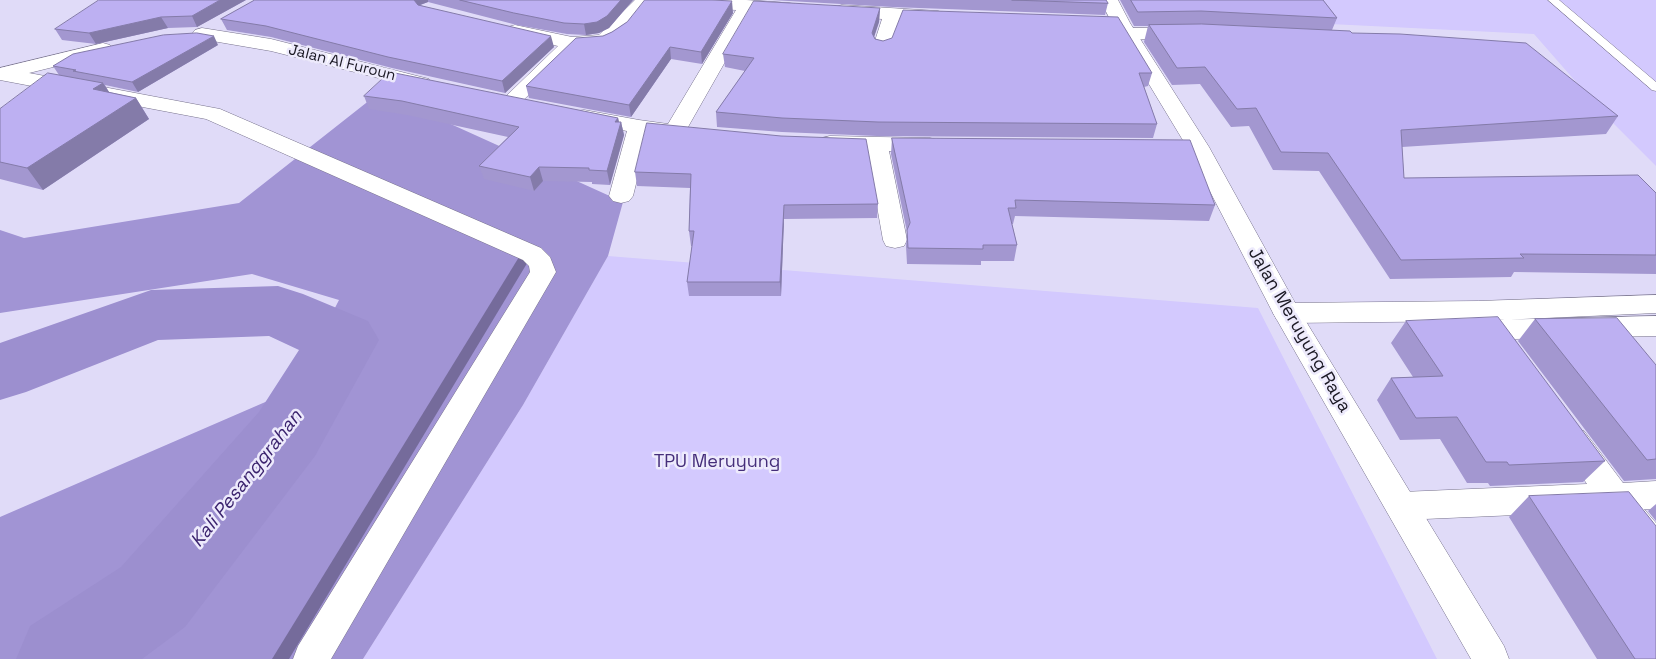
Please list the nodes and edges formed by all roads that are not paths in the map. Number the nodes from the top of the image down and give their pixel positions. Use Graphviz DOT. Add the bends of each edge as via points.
graph roads {
  1 [pos="645,0"];
  2 [pos="653,0"];
  3 [pos="1553,0"];
  4 [pos="760,4"];
  5 [pos="805,9"];
  6 [pos="825,10"];
  7 [pos="893,15"];
  8 [pos="953,17"];
  9 [pos="228,19"];
  10 [pos="1115,20"];
  11 [pos="499,28"];
  12 [pos="1197,33"];
  13 [pos="572,43"];
  14 [pos="122,45"];
  15 [pos="883,47"];
  16 [pos="1,74"];
  17 [pos="445,88"];
  18 [pos="1656,88"];
  19 [pos="538,107"];
  20 [pos="565,113"];
  21 [pos="639,127"];
  22 [pos="675,131"];
  23 [pos="701,134"];
  24 [pos="811,142"];
  25 [pos="877,145"];
  26 [pos="954,145"];
  27 [pos="621,196"];
  28 [pos="895,240"];
  29 [pos="1656,304"];
  30 [pos="1288,313"];
  31 [pos="1656,326"];
  32 [pos="1521,370"];
  33 [pos="1556,417"];
  34 [pos="1656,495"];
  35 [pos="1614,496"];
  36 [pos="1402,506"];
  37 [pos="1656,548"];
  38 [pos="311,659"];
  39 [pos="1491,659"];
  1 -- 13 [label="street" via="608,38 598,42"];
  2 -- 4 [label="street"];
  3 -- 18 [label="lane"];
  4 -- 5 [label="street"];
  4 -- 22 [label="street"];
  6 -- 7 [label="street"];
  7 -- 8 [label="street"];
  7 -- 15 [label="street"];
  9 -- 17 [label="street, Jalan Al Furoun" via="194,34 271,45"];
  10 -- 12 [label="street"];
  10 -- 30 [label="street, Jalan Meruyung Raya"];
  11 -- 13 [label="street"];
  13 -- 19 [label="street" via="501,100"];
  14 -- 16 [label="street"];
  16 -- 38 [label="street" via="212,114 532,254 541,263 543,272"];
  20 -- 21 [label="street"];
  21 -- 22 [label="street"];
  21 -- 27 [label="street"];
  22 -- 23 [label="street"];
  24 -- 25 [label="street"];
  25 -- 26 [label="street"];
  25 -- 28 [label="street"];
  29 -- 30 [label="street" via="1478,311"];
  30 -- 36 [label="street, Jalan Meruyung Raya"];
  31 -- 32 [label="street" via="1492,330"];
  33 -- 35 [label="street"];
  34 -- 35 [label="street"];
  35 -- 36 [label="street"];
  35 -- 37 [label="street"];
  36 -- 39 [label="street, Jalan Meruyung Raya"];
}
